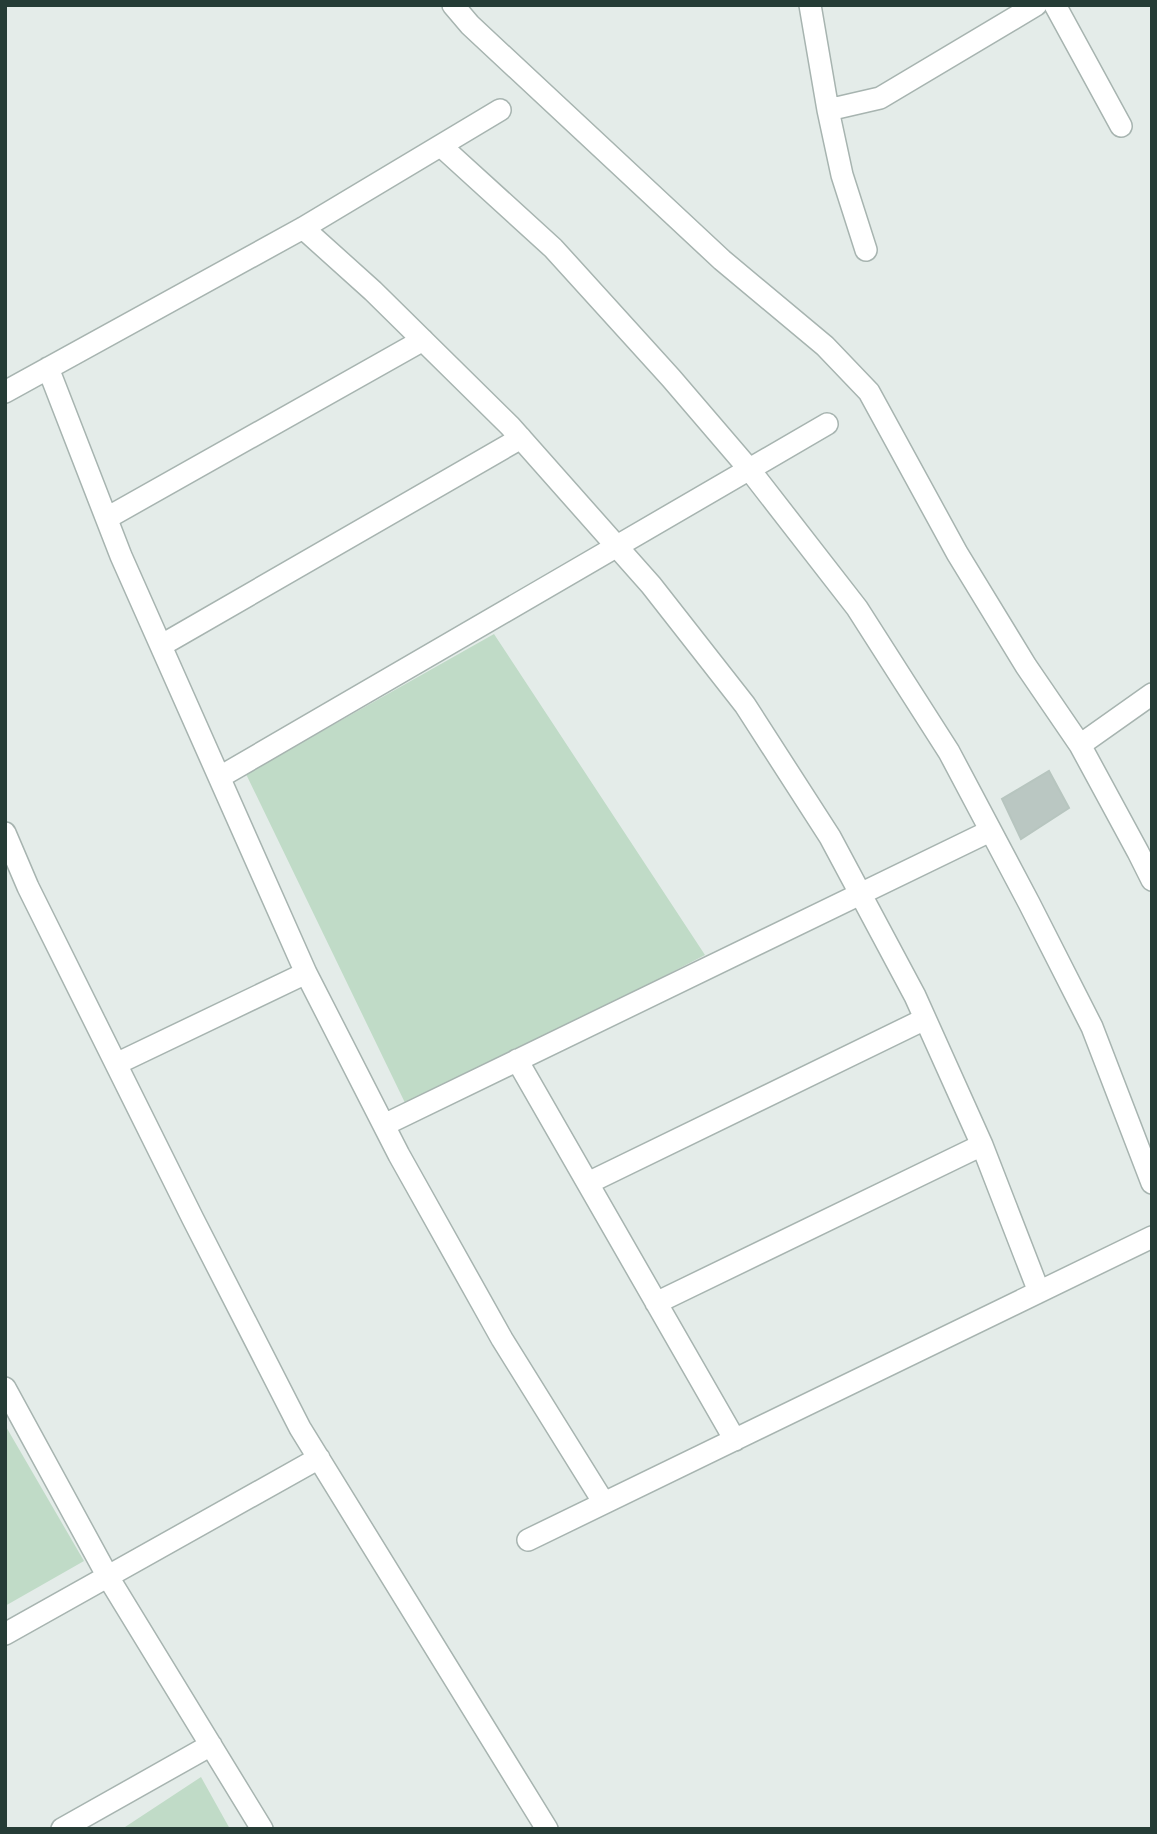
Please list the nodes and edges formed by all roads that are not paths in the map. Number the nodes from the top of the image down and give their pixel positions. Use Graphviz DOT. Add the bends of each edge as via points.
graph roads {
  1 [pos="453,5"];
  2 [pos="810,5"];
  3 [pos="1036,5"];
  4 [pos="1055,5"];
  5 [pos="500,110"];
  6 [pos="828,110"];
  7 [pos="1121,126"];
  8 [pos="441,146"];
  9 [pos="303,228"];
  10 [pos="866,250"];
  11 [pos="423,340"];
  12 [pos="48,369"];
  13 [pos="5,392"];
  14 [pos="827,424"];
  15 [pos="521,438"];
  16 [pos="749,469"];
  17 [pos="107,518"];
  18 [pos="617,546"];
  19 [pos="162,645"];
  20 [pos="1152,694"];
  21 [pos="1080,745"];
  22 [pos="220,777"];
  23 [pos="990,831"];
  24 [pos="5,833"];
  25 [pos="1152,880"];
  26 [pos="860,894"];
  27 [pos="306,973"];
  28 [pos="925,1018"];
  29 [pos="517,1060"];
  30 [pos="116,1064"];
  31 [pos="384,1125"];
  32 [pos="982,1145"];
  33 [pos="588,1183"];
  34 [pos="1152,1183"];
  35 [pos="1152,1237"];
  36 [pos="1040,1292"];
  37 [pos="656,1303"];
  38 [pos="7,1394"];
  39 [pos="735,1440"];
  40 [pos="319,1458"];
  41 [pos="604,1503"];
  42 [pos="528,1540"];
  43 [pos="108,1577"];
  44 [pos="5,1634"];
  45 [pos="211,1745"];
  46 [pos="62,1829"];
  47 [pos="262,1829"];
  48 [pos="547,1829"];
  1 -- 21 [label="street" via="616,162 722,260 825,346 869,392 957,553"];
  2 -- 6 [label="street"];
  3 -- 6 [label="street" via="880,98"];
  4 -- 7 [label="street"];
  5 -- 8 [label="street"];
  6 -- 10 [label="street" via="842,175"];
  8 -- 9 [label="street"];
  8 -- 16 [label="street" via="553,248"];
  9 -- 11 [label="street"];
  9 -- 12 [label="street"];
  11 -- 15 [label="street"];
  11 -- 17 [label="street"];
  12 -- 13 [label="street"];
  12 -- 17 [label="street"];
  14 -- 16 [label="street"];
  15 -- 18 [label="street"];
  15 -- 19 [label="street"];
  16 -- 18 [label="street"];
  16 -- 23 [label="street" via="856,608 949,752"];
  17 -- 19 [label="street"];
  18 -- 22 [label="street"];
  18 -- 26 [label="street" via="745,705 830,837"];
  19 -- 22 [label="street"];
  20 -- 21 [label="street"];
  21 -- 25 [label="street"];
  22 -- 27 [label="street"];
  23 -- 26 [label="street"];
  23 -- 34 [label="street" via="1092,1027"];
  24 -- 30 [label="street" via="27,887"];
  26 -- 28 [label="street"];
  26 -- 29 [label="street"];
  27 -- 30 [label="street"];
  27 -- 31 [label="street"];
  28 -- 32 [label="street"];
  28 -- 33 [label="street"];
  29 -- 31 [label="street"];
  29 -- 33 [label="street"];
  30 -- 40 [label="street"];
  31 -- 41 [label="street" via="502,1339"];
  32 -- 36 [label="street"];
  32 -- 37 [label="street"];
  33 -- 37 [label="street"];
  35 -- 36 [label="street"];
  36 -- 39 [label="street"];
  37 -- 39 [label="street"];
  38 -- 43 [label="street"];
  39 -- 41 [label="street"];
  40 -- 43 [label="street"];
  40 -- 48 [label="street"];
  41 -- 42 [label="street"];
  43 -- 44 [label="street"];
  43 -- 45 [label="street"];
  45 -- 46 [label="street"];
  45 -- 47 [label="street"];
}
